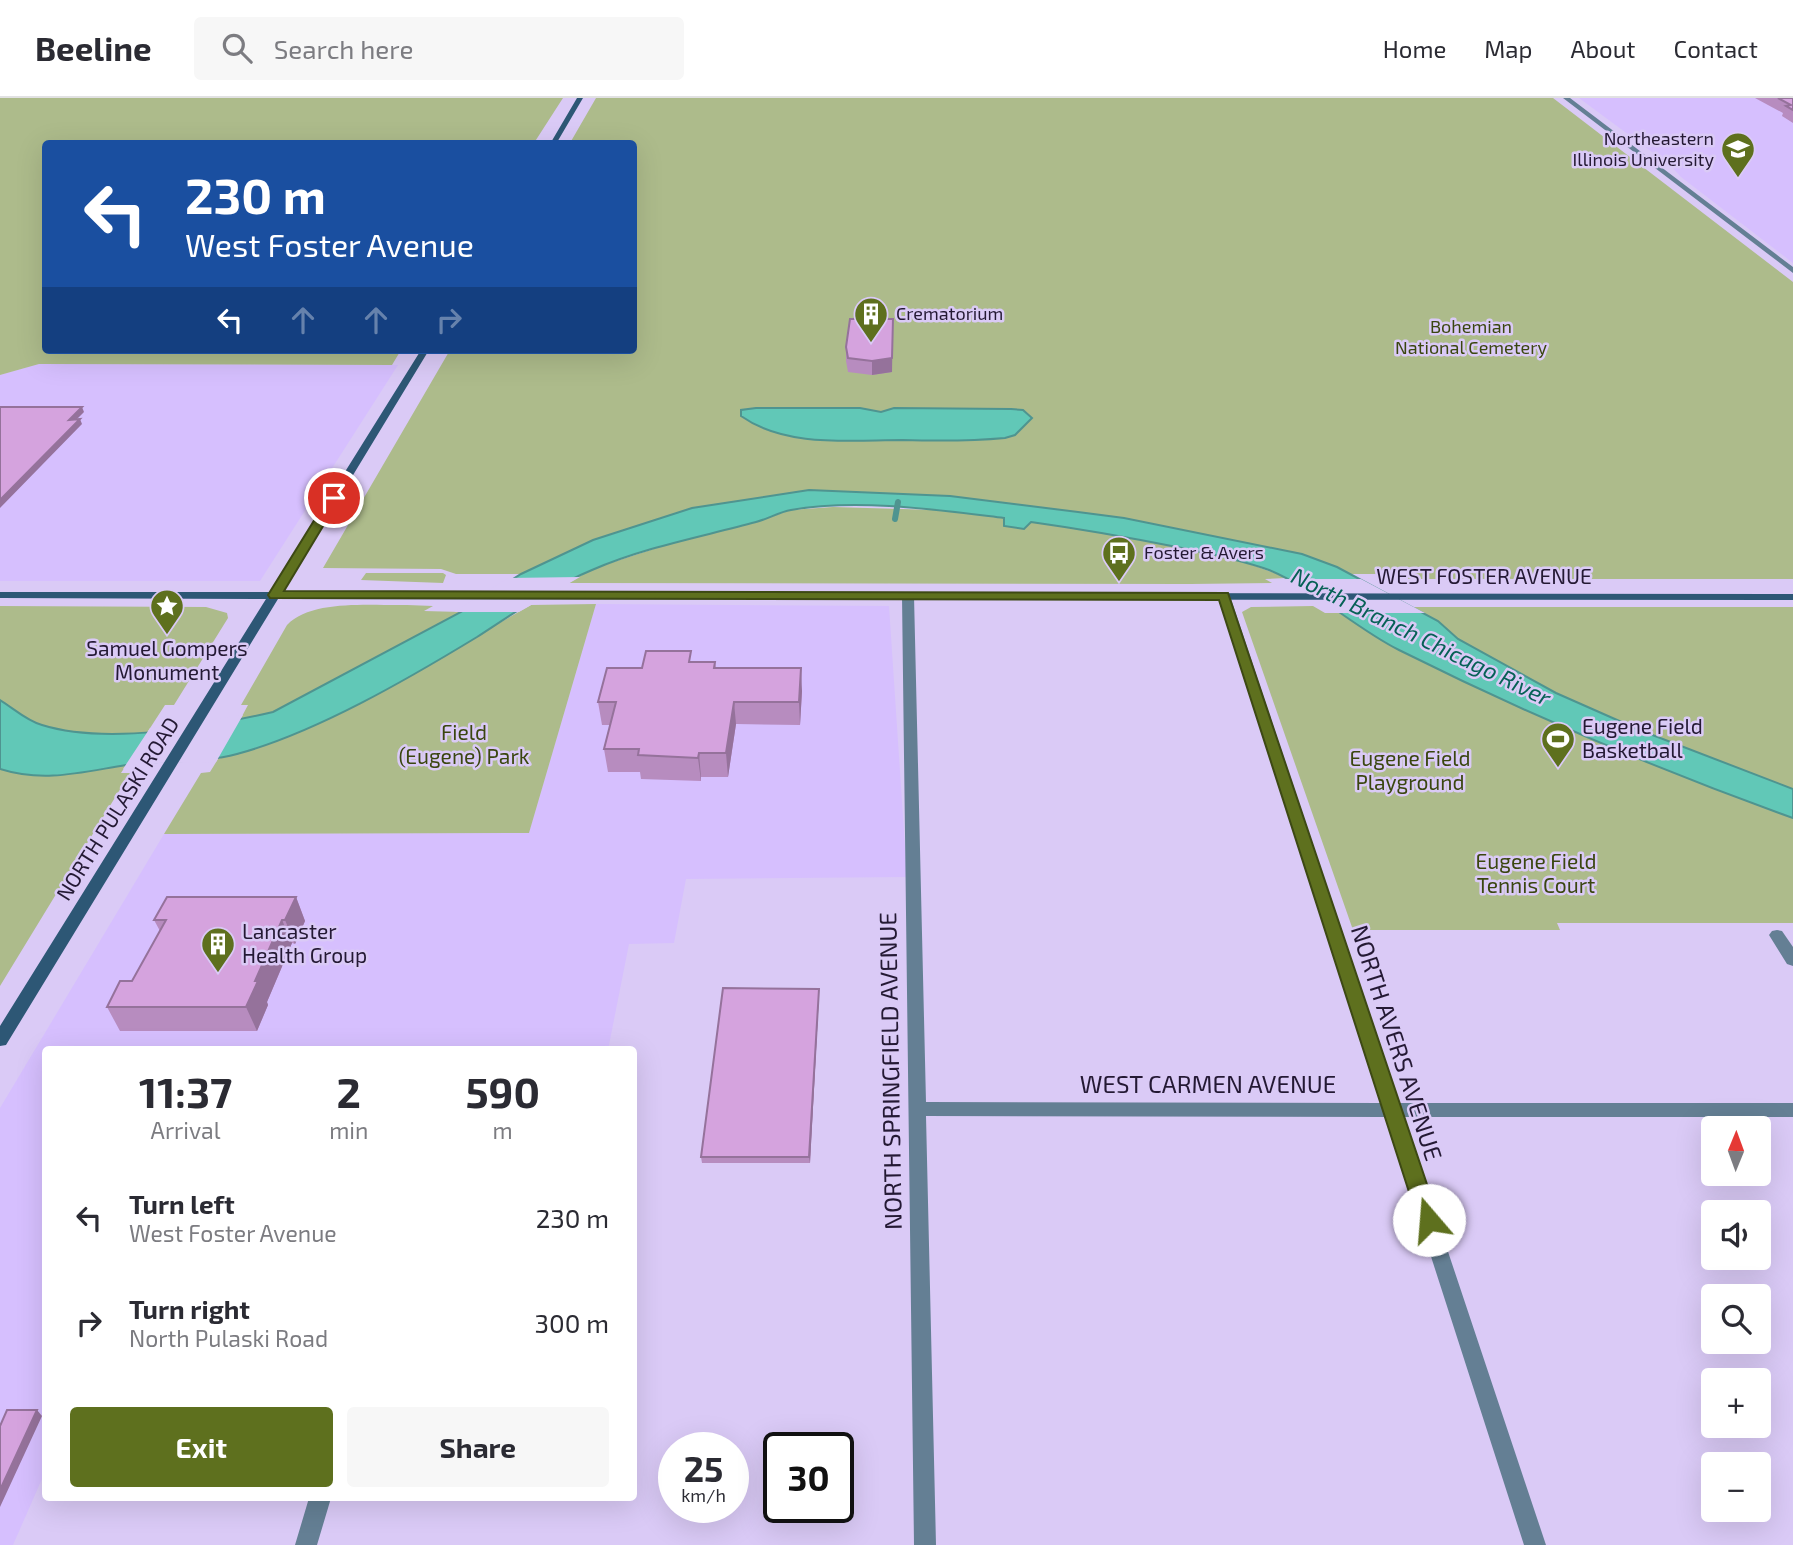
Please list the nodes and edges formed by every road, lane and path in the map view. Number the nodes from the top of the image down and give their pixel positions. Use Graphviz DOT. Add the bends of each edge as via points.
graph roads {
  1 [pos="580,98"];
  2 [pos="1566,98"];
  3 [pos="555,140"];
  4 [pos="1793,271"];
  5 [pos="423,354"];
  6 [pos="0,595"];
  7 [pos="275,595"];
  8 [pos="908,596"];
  9 [pos="1224,596"];
  10 [pos="1793,597"];
  11 [pos="1777,935"];
  12 [pos="1793,960"];
  13 [pos="0,1040"];
  14 [pos="918,1109"];
  15 [pos="1392,1109"];
  16 [pos="1793,1110"];
  17 [pos="319,1501"];
  18 [pos="306,1545"];
  19 [pos="925,1545"];
  20 [pos="1535,1545"];
  1 -- 3 [label="main road"];
  2 -- 4 [label="street"];
  5 -- 7 [label="main road, NORTH PULASKI ROAD"];
  6 -- 7 [label="main road, WEST FOSTER AVENUE"];
  7 -- 8 [label="main road, WEST FOSTER AVENUE"];
  7 -- 13 [label="main road, NORTH PULASKI ROAD"];
  8 -- 9 [label="main road, WEST FOSTER AVENUE"];
  8 -- 14 [label="street, NORTH SPRINGFIELD AVENUE"];
  9 -- 10 [label="main road, WEST FOSTER AVENUE"];
  9 -- 15 [label="street, NORTH AVERS AVENUE"];
  11 -- 12 [label="street"];
  14 -- 15 [label="street, WEST CARMEN AVENUE"];
  14 -- 19 [label="street, NORTH SPRINGFIELD AVENUE"];
  15 -- 16 [label="street, WEST CARMEN AVENUE"];
  15 -- 20 [label="street, NORTH AVERS AVENUE"];
  17 -- 18 [label="street"];
}
